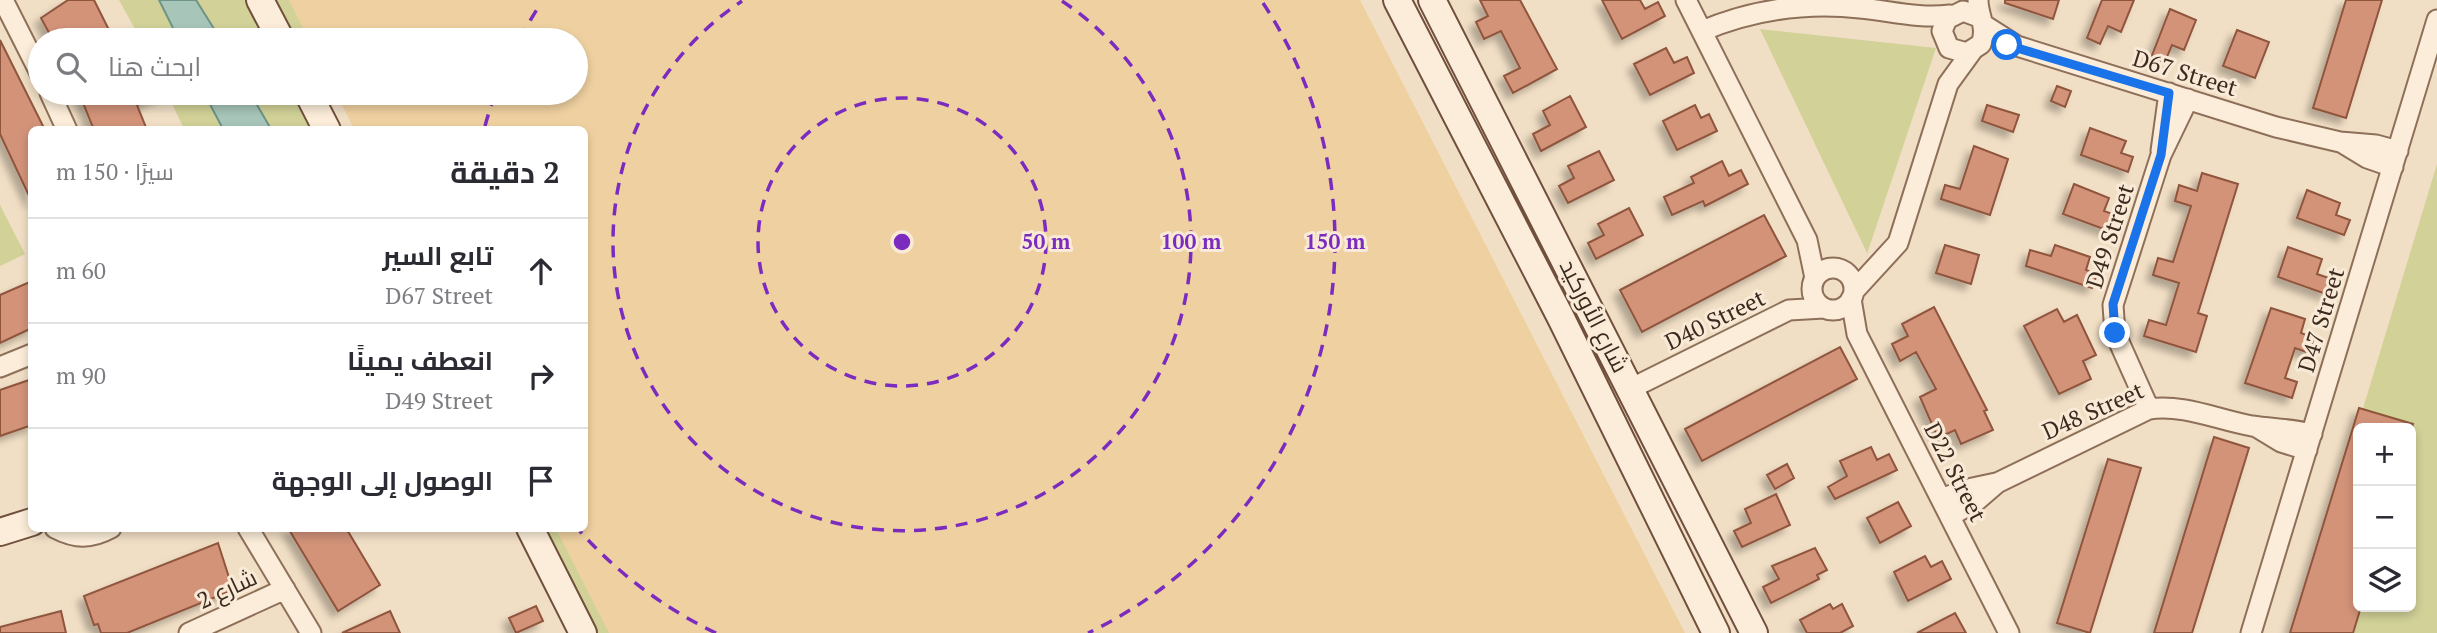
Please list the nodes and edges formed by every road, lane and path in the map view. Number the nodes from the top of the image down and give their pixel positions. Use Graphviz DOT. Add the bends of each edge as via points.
graph roads {
  1 [pos="4,0"];
  2 [pos="260,0"];
  3 [pos="1397,0"];
  4 [pos="1432,0"];
  5 [pos="1686,0"];
  6 [pos="1957,9"];
  7 [pos="1980,14"];
  8 [pos="1910,16"];
  9 [pos="2437,20"];
  10 [pos="275,28"];
  11 [pos="1702,31"];
  12 [pos="1945,42"];
  13 [pos="2017,46"];
  14 [pos="28,49"];
  15 [pos="1975,49"];
  16 [pos="1948,84"];
  17 [pos="2169,93"];
  18 [pos="2188,99"];
  19 [pos="56,105"];
  20 [pos="314,105"];
  21 [pos="65,126"];
  22 [pos="325,126"];
  23 [pos="2161,155"];
  24 [pos="2395,159"];
  25 [pos="1807,240"];
  26 [pos="1874,269"];
  27 [pos="1840,270"];
  28 [pos="1813,283"];
  29 [pos="1853,295"];
  30 [pos="1827,309"];
  31 [pos="1789,310"];
  32 [pos="1561,318"];
  33 [pos="1857,334"];
  34 [pos="28,356"];
  35 [pos="0,367"];
  36 [pos="1632,388"];
  37 [pos="2149,409"];
  38 [pos="2310,442"];
  39 [pos="1945,508"];
  40 [pos="28,523"];
  41 [pos="0,532"];
  42 [pos="64,532"];
  43 [pos="100,532"];
  44 [pos="250,532"];
  45 [pos="532,532"];
  46 [pos="285,589"];
  47 [pos="189,633"];
  48 [pos="312,633"];
  49 [pos="583,633"];
  50 [pos="1716,633"];
  51 [pos="1754,633"];
  52 [pos="2009,633"];
  53 [pos="2251,633"];
  1 -- 14 [label="street"];
  2 -- 10 [label="street"];
  3 -- 32 [label="street, شارع الأوركيد"];
  4 -- 36 [label="street, شارع الأوركيد"];
  5 -- 11 [label="street"];
  6 -- 7 [label="street"];
  6 -- 8 [label="street"];
  6 -- 12 [label="street" via="1943,27"];
  7 -- 13 [label="street, D67 Street"];
  7 -- 15 [label="street" via="1983,39"];
  8 -- 11 [label="street" via="1859,8 1789,8 1744,16"];
  8 -- 12 [label="street"];
  9 -- 24 [label="street, D47 Street"];
  11 -- 25 [label="street"];
  12 -- 15 [label="street" via="1958,52"];
  12 -- 16 [label="street"];
  13 -- 15 [label="street, D67 Street"];
  13 -- 17 [label="street, D67 Street"];
  15 -- 16 [label="street"];
  16 -- 26 [label="street" via="1903,232 1892,253"];
  17 -- 18 [label="street, D67 Street"];
  17 -- 23 [label="street, D49 Street"];
  18 -- 23 [label="street, D49 Street"];
  18 -- 24 [label="street, D67 Street" via="2276,127 2376,145"];
  19 -- 21 [label="street"];
  20 -- 22 [label="street"];
  23 -- 37 [label="street, D49 Street" via="2113,314 2118,343"];
  24 -- 38 [label="street, D47 Street"];
  25 -- 27 [label="street"];
  25 -- 28 [label="street"];
  26 -- 27 [label="street"];
  26 -- 29 [label="street"];
  27 -- 28 [label="street" via="1821,271"];
  27 -- 29 [label="street" via="1852,280"];
  28 -- 30 [label="street" via="1814,298"];
  28 -- 31 [label="street"];
  29 -- 30 [label="street" via="1842,308"];
  29 -- 33 [label="street, D22 Street"];
  30 -- 31 [label="street, D40 Street"];
  30 -- 33 [label="street, D22 Street"];
  31 -- 36 [label="street, D40 Street"];
  32 -- 36 [label="street" via="1580,332 1606,378"];
  32 -- 50 [label="street, شارع الأوركيد"];
  33 -- 39 [label="street, D22 Street"];
  34 -- 35 [label="street"];
  36 -- 51 [label="street, شارع الأوركيد"];
  37 -- 38 [label="street, D48 Street" via="2174,408 2254,426 2292,428"];
  37 -- 39 [label="street, D48 Street" via="1997,483 1968,489"];
  38 -- 53 [label="street, D47 Street"];
  39 -- 52 [label="street, D22 Street"];
  40 -- 41 [label="street"];
  42 -- 43 [label="street" via="86,537"];
  44 -- 46 [label="street"];
  45 -- 49 [label="street"];
  46 -- 47 [label="street, شارع 2"];
  46 -- 48 [label="street"];
}
